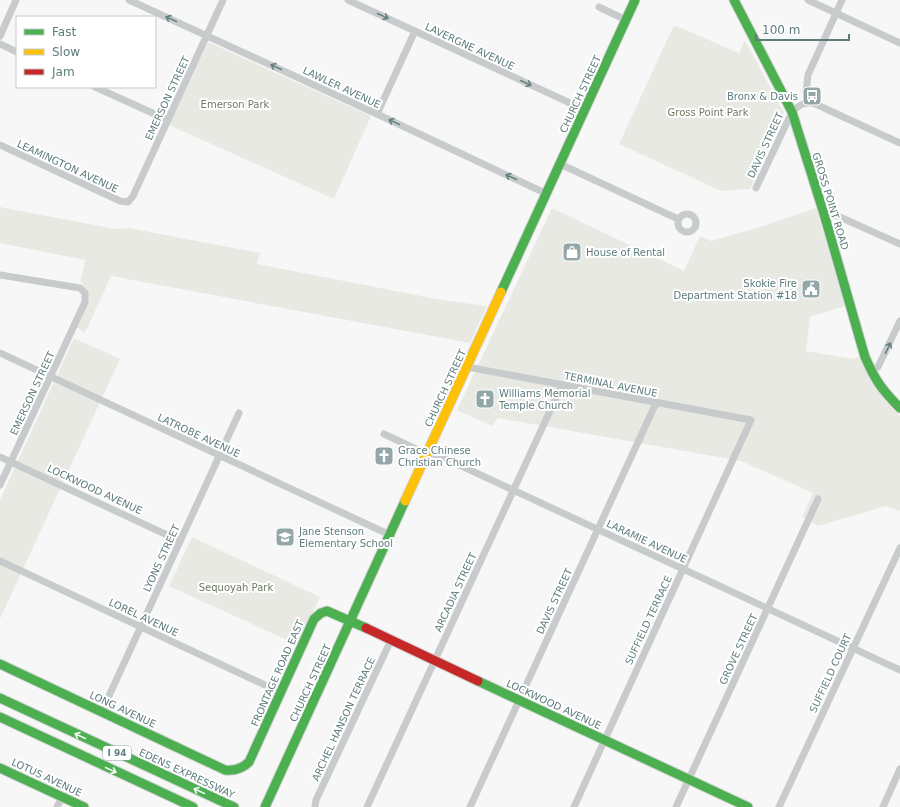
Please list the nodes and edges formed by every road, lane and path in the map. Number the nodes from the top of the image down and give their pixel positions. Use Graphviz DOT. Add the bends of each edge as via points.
graph roads {
  1 [pos="16,0"];
  2 [pos="129,0"];
  3 [pos="223,0"];
  4 [pos="348,0"];
  5 [pos="635,0"];
  6 [pos="734,0"];
  7 [pos="808,0"];
  8 [pos="842,0"];
  9 [pos="599,7"];
  10 [pos="836,13"];
  11 [pos="626,20"];
  12 [pos="415,31"];
  13 [pos="0,36"];
  14 [pos="206,36"];
  15 [pos="900,43"];
  16 [pos="0,44"];
  17 [pos="16,52"];
  18 [pos="97,88"];
  19 [pos="807,103"];
  20 [pos="824,108"];
  21 [pos="585,110"];
  22 [pos="792,112"];
  23 [pos="377,114"];
  24 [pos="168,120"];
  25 [pos="900,143"];
  26 [pos="0,145"];
  27 [pos="560,164"];
  28 [pos="756,188"];
  29 [pos="547,194"];
  30 [pos="128,202"];
  31 [pos="824,214"];
  32 [pos="678,219"];
  33 [pos="900,244"];
  34 [pos="0,275"];
  35 [pos="900,321"];
  36 [pos="0,353"];
  37 [pos="467,367"];
  38 [pos="871,369"];
  39 [pos="50,377"];
  40 [pos="562,385"];
  41 [pos="656,403"];
  42 [pos="900,408"];
  43 [pos="239,413"];
  44 [pos="751,420"];
  45 [pos="384,434"];
  46 [pos="428,452"];
  47 [pos="219,456"];
  48 [pos="0,457"];
  49 [pos="11,462"];
  50 [pos="0,485"];
  51 [pos="513,490"];
  52 [pos="818,499"];
  53 [pos="598,530"];
  54 [pos="390,536"];
  55 [pos="180,541"];
  56 [pos="900,548"];
  57 [pos="0,561"];
  58 [pos="683,569"];
  59 [pos="767,608"];
  60 [pos="351,621"];
  61 [pos="140,627"];
  62 [pos="391,640"];
  63 [pos="853,648"];
  64 [pos="434,660"];
  65 [pos="0,664"];
  66 [pos="900,670"];
  67 [pos="280,692"];
  68 [pos="0,698"];
  69 [pos="519,700"];
  70 [pos="102,711"];
  71 [pos="0,718"];
  72 [pos="604,740"];
  73 [pos="0,768"];
  74 [pos="900,769"];
  75 [pos="238,770"];
  76 [pos="689,780"];
  77 [pos="62,797"];
  78 [pos="266,803"];
  79 [pos="57,807"];
  80 [pos="84,807"];
  81 [pos="193,807"];
  82 [pos="234,807"];
  83 [pos="315,807"];
  84 [pos="367,807"];
  85 [pos="470,807"];
  86 [pos="574,807"];
  87 [pos="676,807"];
  88 [pos="748,807"];
  89 [pos="779,807"];
  90 [pos="883,807"];
  1 -- 13 [label="street"];
  14 -- 2 [label="street, LAWLER AVENUE, one-way"];
  3 -- 14 [label="street, EMERSON STREET"];
  4 -- 12 [label="street, LAVERGNE AVENUE, one-way"];
  5 -- 11 [label="main road, CHURCH STREET"];
  6 -- 22 [label="main road, GROSS POINT ROAD"];
  7 -- 10 [label="street"];
  8 -- 10 [label="street"];
  9 -- 11 [label="street"];
  10 -- 15 [label="street"];
  10 -- 19 [label="street" via="808,75"];
  11 -- 21 [label="main road, CHURCH STREET"];
  12 -- 21 [label="street, LAVERGNE AVENUE, one-way"];
  12 -- 23 [label="street"];
  23 -- 14 [label="street, LAWLER AVENUE, one-way"];
  14 -- 24 [label="street, EMERSON STREET"];
  16 -- 17 [label="street"];
  18 -- 24 [label="street"];
  19 -- 20 [label="street"];
  19 -- 22 [label="street" via="799,105"];
  20 -- 22 [label="street" via="808,107"];
  20 -- 25 [label="street"];
  21 -- 27 [label="main road, CHURCH STREET"];
  22 -- 28 [label="street, DAVIS STREET"];
  22 -- 31 [label="main road, GROSS POINT ROAD"];
  29 -- 23 [label="street, LAWLER AVENUE, one-way"];
  24 -- 30 [label="street, EMERSON STREET"];
  26 -- 30 [label="street, LEAMINGTON AVENUE" via="120,201"];
  27 -- 29 [label="main road, CHURCH STREET"];
  27 -- 32 [label="street"];
  29 -- 37 [label="main road, CHURCH STREET"];
  31 -- 33 [label="street" via="831,213"];
  31 -- 38 [label="main road, GROSS POINT ROAD" via="865,357"];
  34 -- 39 [label="street, EMERSON STREET" via="80,288 85,293 85,302"];
  38 -- 35 [label="street, one-way" via="878,368"];
  36 -- 39 [label="street, LATROBE AVENUE"];
  37 -- 40 [label="street, TERMINAL AVENUE"];
  37 -- 46 [label="main road, CHURCH STREET"];
  38 -- 42 [label="main road, GROSS POINT ROAD" via="881,388"];
  39 -- 47 [label="street, LATROBE AVENUE"];
  39 -- 49 [label="street, EMERSON STREET"];
  40 -- 41 [label="street, TERMINAL AVENUE"];
  40 -- 51 [label="street, ARCADIA STREET"];
  41 -- 44 [label="street, TERMINAL AVENUE"];
  41 -- 53 [label="street, DAVIS STREET"];
  43 -- 47 [label="street, LYONS STREET"];
  44 -- 58 [label="street, SUFFIELD TERRACE"];
  45 -- 46 [label="street, LARAMIE AVENUE"];
  46 -- 51 [label="street, LARAMIE AVENUE"];
  46 -- 54 [label="main road, CHURCH STREET"];
  47 -- 54 [label="street, LATROBE AVENUE"];
  47 -- 55 [label="street, LYONS STREET"];
  48 -- 49 [label="street, LOCKWOOD AVENUE"];
  49 -- 50 [label="street, EMERSON STREET"];
  49 -- 55 [label="street, LOCKWOOD AVENUE"];
  51 -- 53 [label="street, LARAMIE AVENUE"];
  51 -- 64 [label="street, ARCADIA STREET"];
  52 -- 59 [label="street, GROVE STREET"];
  53 -- 58 [label="street, LARAMIE AVENUE"];
  53 -- 69 [label="street, DAVIS STREET"];
  54 -- 60 [label="main road, CHURCH STREET"];
  55 -- 61 [label="street, LYONS STREET"];
  56 -- 63 [label="street, SUFFIELD COURT"];
  57 -- 61 [label="street, LOREL AVENUE"];
  58 -- 59 [label="street, LARAMIE AVENUE"];
  58 -- 72 [label="street, SUFFIELD TERRACE"];
  59 -- 63 [label="street, LARAMIE AVENUE"];
  59 -- 76 [label="street, GROVE STREET"];
  60 -- 62 [label="main road, LOCKWOOD AVENUE"];
  60 -- 67 [label="main road, FRONTAGE ROAD EAST" via="327,611 318,614"];
  60 -- 78 [label="main road, CHURCH STREET"];
  61 -- 67 [label="street, LOREL AVENUE"];
  61 -- 70 [label="street, LYONS STREET"];
  62 -- 64 [label="main road, LOCKWOOD AVENUE"];
  62 -- 83 [label="street, ARCHEL HANSON TERRACE"];
  63 -- 66 [label="street, LARAMIE AVENUE"];
  63 -- 89 [label="street, SUFFIELD COURT"];
  64 -- 69 [label="main road, LOCKWOOD AVENUE"];
  64 -- 84 [label="street, ARCADIA STREET"];
  65 -- 70 [label="main road, LONG AVENUE"];
  67 -- 75 [label="main road, FRONTAGE ROAD EAST" via="249,762"];
  82 -- 68 [label="main road, EDENS EXPRESSWAY / I 94, one-way"];
  69 -- 72 [label="main road, LOCKWOOD AVENUE"];
  69 -- 85 [label="street, DAVIS STREET"];
  70 -- 75 [label="main road, LONG AVENUE" via="225,770"];
  71 -- 81 [label="main road, I 94, one-way"];
  72 -- 76 [label="main road, LOCKWOOD AVENUE"];
  72 -- 86 [label="street, SUFFIELD TERRACE"];
  73 -- 77 [label="main road, LOTUS AVENUE"];
  74 -- 90 [label="street"];
  76 -- 87 [label="street, GROVE STREET"];
  76 -- 88 [label="main road, LOCKWOOD AVENUE"];
  77 -- 79 [label="street"];
  77 -- 80 [label="main road, LOTUS AVENUE"];
}
